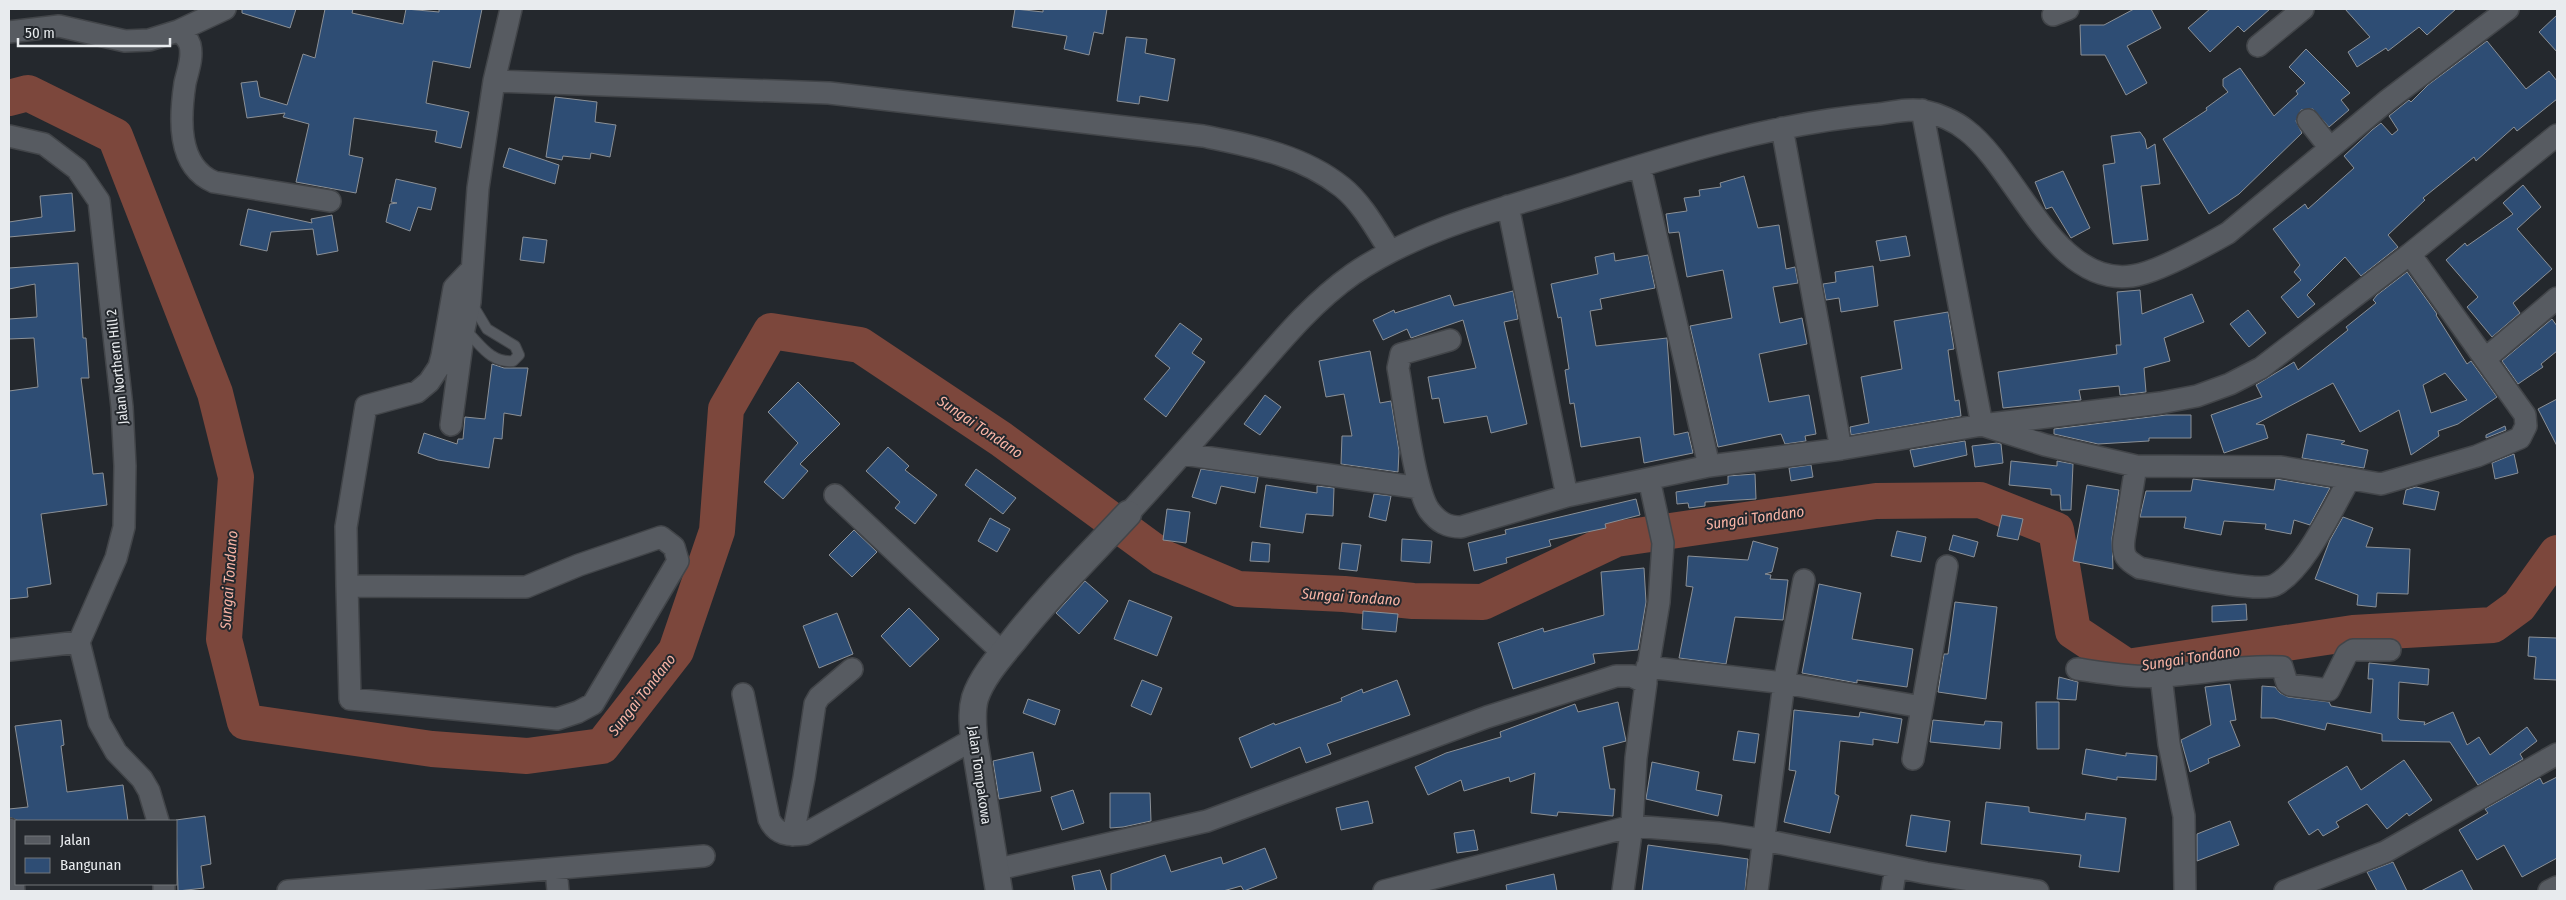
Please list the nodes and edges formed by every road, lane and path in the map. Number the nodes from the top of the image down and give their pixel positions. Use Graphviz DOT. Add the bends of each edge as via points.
graph roads {
  1 [pos="225,9"];
  2 [pos="511,9"];
  3 [pos="2303,9"];
  4 [pos="2508,9"];
  5 [pos="178,31"];
  6 [pos="9,32"];
  7 [pos="2258,46"];
  8 [pos="494,81"];
  9 [pos="1922,110"];
  10 [pos="2308,120"];
  11 [pos="1782,128"];
  12 [pos="2557,135"];
  13 [pos="9,136"];
  14 [pos="2330,148"];
  15 [pos="1640,166"];
  16 [pos="330,202"];
  17 [pos="1508,206"];
  18 [pos="1390,251"];
  19 [pos="2410,254"];
  20 [pos="471,270"];
  21 [pos="2557,298"];
  22 [pos="470,302"];
  23 [pos="464,329"];
  24 [pos="1450,340"];
  25 [pos="2485,359"];
  26 [pos="1982,425"];
  27 [pos="451,426"];
  28 [pos="1841,449"];
  29 [pos="1184,454"];
  30 [pos="1709,466"];
  31 [pos="2136,466"];
  32 [pos="1649,479"];
  33 [pos="2349,480"];
  34 [pos="1420,488"];
  35 [pos="835,495"];
  36 [pos="1567,496"];
  37 [pos="1128,514"];
  38 [pos="1947,566"];
  39 [pos="1804,580"];
  40 [pos="347,586"];
  41 [pos="79,642"];
  42 [pos="9,650"];
  43 [pos="2390,650"];
  44 [pos="1003,653"];
  45 [pos="852,669"];
  46 [pos="2077,670"];
  47 [pos="1646,675"];
  48 [pos="2161,676"];
  49 [pos="1784,683"];
  50 [pos="743,694"];
  51 [pos="1922,707"];
  52 [pos="974,739"];
  53 [pos="2557,754"];
  54 [pos="1913,759"];
  55 [pos="158,820"];
  56 [pos="1632,826"];
  57 [pos="9,829"];
  58 [pos="793,835"];
  59 [pos="1764,840"];
  60 [pos="704,856"];
  61 [pos="1896,867"];
  62 [pos="556,869"];
  63 [pos="995,885"];
  64 [pos="2557,887"];
  65 [pos="14,891"];
  66 [pos="288,891"];
  67 [pos="558,891"];
  68 [pos="1384,891"];
  69 [pos="1623,891"];
  70 [pos="1756,891"];
  71 [pos="1892,891"];
  72 [pos="2038,891"];
  73 [pos="2185,891"];
  74 [pos="2285,891"];
  75 [pos="2549,891"];
  1 -- 5 [label="street"];
  2 -- 8 [label="street"];
  3 -- 7 [label="street"];
  4 -- 14 [label="street"];
  5 -- 6 [label="street" via="149,40 125,41 59,26"];
  5 -- 16 [label="street" via="190,43 182,136 195,169 214,182"];
  8 -- 18 [label="street" via="830,93 1203,136 1261,148 1310,165 1343,188 1371,221"];
  8 -- 20 [label="street" via="478,188"];
  9 -- 11 [label="street" via="1844,116"];
  9 -- 14 [label="street" via="1967,130 2060,248 2095,271 2131,277 2197,250 2228,233"];
  9 -- 26 [label="street"];
  10 -- 14 [label="street"];
  11 -- 15 [label="street"];
  11 -- 28 [label="street"];
  12 -- 19 [label="street"];
  13 -- 41 [label="street, Jalan Northern Hill 2" via="44,144 77,169 99,201 122,407 124,527 116,558"];
  15 -- 17 [label="street"];
  15 -- 30 [label="street"];
  17 -- 18 [label="street"];
  17 -- 36 [label="street"];
  18 -- 29 [label="street" via="1351,275 1309,308"];
  19 -- 25 [label="street"];
  19 -- 26 [label="street" via="2285,352 2230,384 2197,396 2160,403"];
  20 -- 22 [label="street"];
  20 -- 40 [label="street" via="454,288 439,367 428,382 416,392 366,406 346,527"];
  21 -- 25 [label="street"];
  22 -- 23 [label="street"];
  22 -- 23 [label="lane" via="487,329 515,346 519,355 513,361 505,362 492,358"];
  23 -- 27 [label="street"];
  24 -- 34 [label="street" via="1407,351 1399,359"];
  25 -- 33 [label="street" via="2525,416 2526,426 2520,438 2477,456 2381,484"];
  26 -- 28 [label="street"];
  26 -- 31 [label="street" via="2045,445"];
  28 -- 30 [label="street"];
  29 -- 34 [label="street"];
  29 -- 37 [label="street"];
  30 -- 32 [label="street"];
  31 -- 33 [label="street" via="2256,465"];
  31 -- 33 [label="street" via="2123,550 2128,562 2140,568 2254,588 2275,585 2299,563"];
  32 -- 36 [label="street"];
  32 -- 47 [label="street" via="1662,543 1659,602"];
  34 -- 36 [label="street" via="1428,509 1450,527 1493,519"];
  35 -- 44 [label="street"];
  37 -- 44 [label="street, Jalan Tompakowa" via="1038,608"];
  38 -- 51 [label="street"];
  39 -- 49 [label="street"];
  40 -- 40 [label="street" via="526,588 579,565 661,537 674,547 678,561 593,704 557,719 350,699"];
  41 -- 42 [label="street"];
  41 -- 55 [label="street" via="99,722 116,752 150,791"];
  43 -- 48 [label="street" via="2353,650 2329,690 2290,685 2282,667 2244,667"];
  44 -- 52 [label="street, Jalan Tompakowa" via="975,700 972,719"];
  45 -- 58 [label="street" via="815,704"];
  46 -- 48 [label="street"];
  47 -- 49 [label="street"];
  47 -- 56 [label="street"];
  47 -- 63 [label="street" via="1616,676 1486,717 1207,821"];
  48 -- 73 [label="street" via="2169,744 2184,816"];
  49 -- 51 [label="street"];
  49 -- 59 [label="street"];
  50 -- 58 [label="street" via="769,819 780,833"];
  51 -- 54 [label="street"];
  52 -- 58 [label="street" via="805,834"];
  52 -- 63 [label="street, Jalan Tompakowa"];
  53 -- 74 [label="street" via="2385,852"];
  56 -- 59 [label="street"];
  56 -- 68 [label="street"];
  56 -- 69 [label="street"];
  57 -- 65 [label="street"];
  59 -- 61 [label="street"];
  59 -- 70 [label="street"];
  60 -- 62 [label="street"];
  61 -- 71 [label="street"];
  61 -- 72 [label="street"];
  62 -- 66 [label="street"];
  62 -- 67 [label="street"];
  64 -- 75 [label="street"];
}
